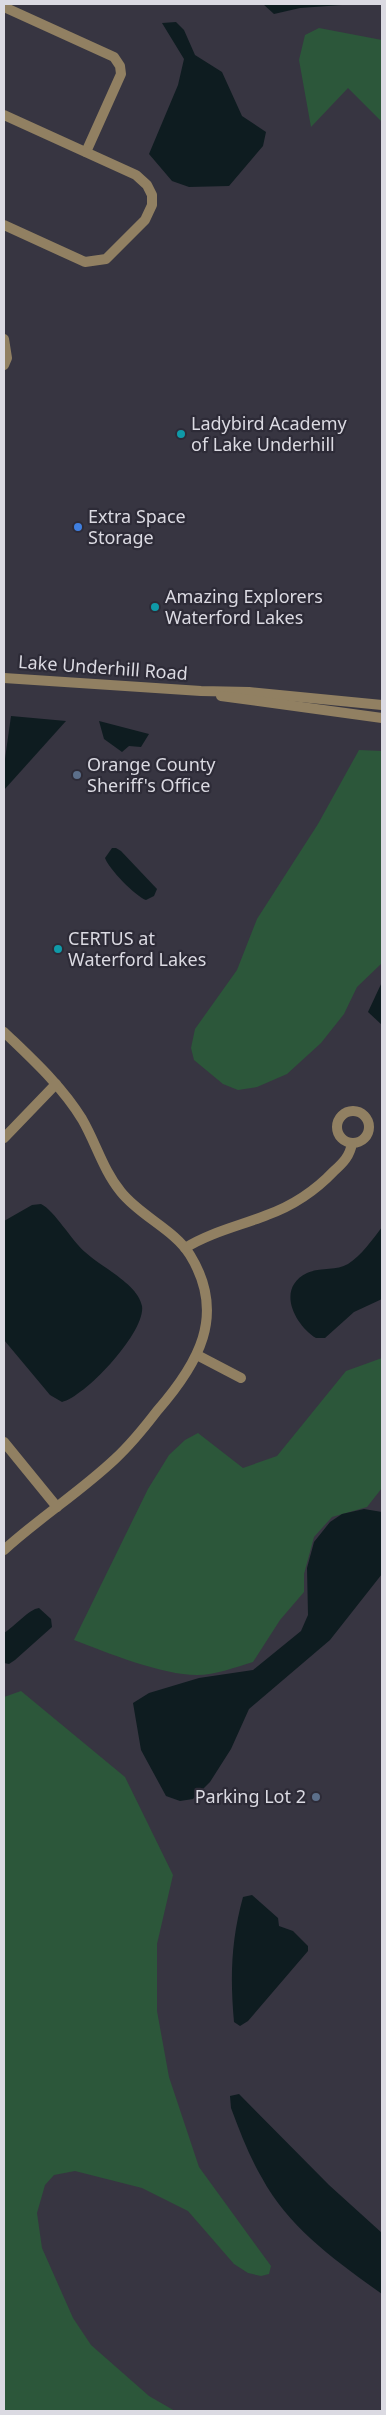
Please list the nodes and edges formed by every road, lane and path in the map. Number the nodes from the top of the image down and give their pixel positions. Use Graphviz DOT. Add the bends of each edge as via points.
graph roads {
  1 [pos="6,4"];
  2 [pos="4,8"];
  3 [pos="4,115"];
  4 [pos="86,152"];
  5 [pos="4,225"];
  6 [pos="4,340"];
  7 [pos="4,365"];
  8 [pos="4,678"];
  9 [pos="201,691"];
  10 [pos="382,705"];
  11 [pos="382,718"];
  12 [pos="4,1032"];
  13 [pos="56,1084"];
  14 [pos="4,1138"];
  15 [pos="352,1143"];
  16 [pos="185,1248"];
  17 [pos="197,1355"];
  18 [pos="241,1378"];
  19 [pos="4,1442"];
  20 [pos="57,1507"];
  21 [pos="4,1550"];
  1 -- 2 [label="street"];
  2 -- 4 [label="street" via="114,57 120,66 121,74"];
  3 -- 4 [label="street"];
  4 -- 5 [label="street" via="136,175 152,195 145,220 106,259 85,262"];
  6 -- 7 [label="street" via="7,358"];
  8 -- 9 [label="street, Lake Underhill Road"];
  9 -- 10 [label="street, Lake Underhill Road" via="248,692"];
  9 -- 11 [label="street, Lake Underhill Road"];
  12 -- 13 [label="street"];
  13 -- 14 [label="street"];
  13 -- 16 [label="street" via="83,1122 105,1169 120,1191"];
  15 -- 16 [label="street" via="344,1161 298,1200 210,1234"];
  16 -- 17 [label="street" via="198,1270 206,1296 206,1324"];
  17 -- 18 [label="street"];
  17 -- 20 [label="street" via="176,1388 126,1449"];
  19 -- 20 [label="street"];
  20 -- 21 [label="street"];
}
